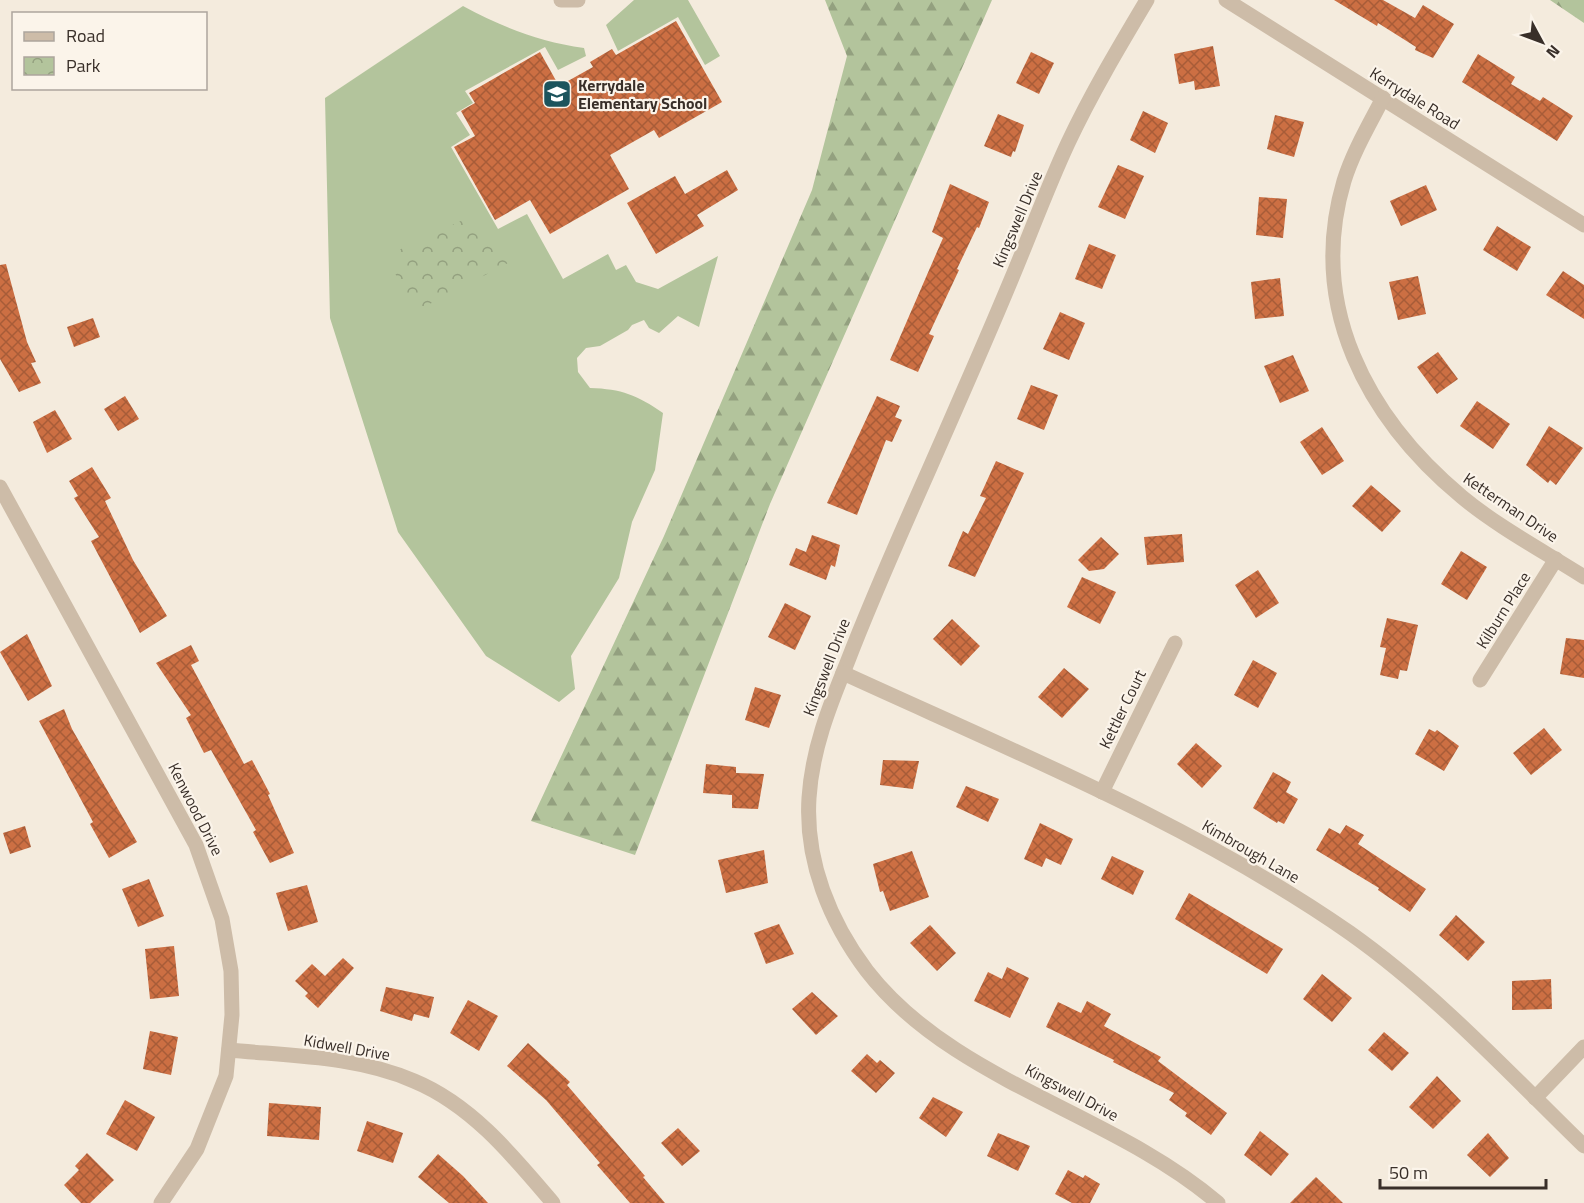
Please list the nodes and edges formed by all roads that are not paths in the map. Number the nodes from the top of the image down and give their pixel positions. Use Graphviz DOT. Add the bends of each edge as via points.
graph roads {
  1 [pos="561,0"];
  2 [pos="578,0"];
  3 [pos="1147,0"];
  4 [pos="1227,0"];
  5 [pos="1383,98"];
  6 [pos="1584,225"];
  7 [pos="0,487"];
  8 [pos="1556,559"];
  9 [pos="1584,577"];
  10 [pos="1175,642"];
  11 [pos="843,673"];
  12 [pos="1480,680"];
  13 [pos="1102,792"];
  14 [pos="1584,1047"];
  15 [pos="230,1050"];
  16 [pos="1534,1098"];
  17 [pos="1584,1146"];
  18 [pos="161,1203"];
  19 [pos="553,1203"];
  20 [pos="1218,1203"];
  1 -- 2 [label="street"];
  3 -- 11 [label="street, Kingswell Drive" via="1068,143"];
  4 -- 5 [label="street, Kerrydale Road"];
  5 -- 6 [label="street, Kerrydale Road"];
  5 -- 8 [label="street, Ketterman Drive" via="1358,146 1336,218 1333,263 1344,337 1376,401 1431,470 1464,499"];
  7 -- 15 [label="street, Kenwood Drive" via="210,877 231,971"];
  8 -- 9 [label="street, Ketterman Drive"];
  8 -- 12 [label="street, Kilburn Place"];
  10 -- 13 [label="street, Kettler Court"];
  11 -- 13 [label="street, Kimbrough Lane"];
  11 -- 20 [label="street, Kingswell Drive" via="812,766 810,839 830,910 868,971 895,1002 961,1054 1140,1149"];
  13 -- 16 [label="street, Kimbrough Lane" via="1204,843 1351,934 1410,980"];
  14 -- 16 [label="street"];
  15 -- 18 [label="street, Kenwood Drive" via="226,1076 211,1118 197,1149"];
  15 -- 19 [label="street, Kidwell Drive" via="327,1059 371,1067 414,1081 474,1119 507,1149"];
  16 -- 17 [label="street, Kimbrough Lane"];
}
